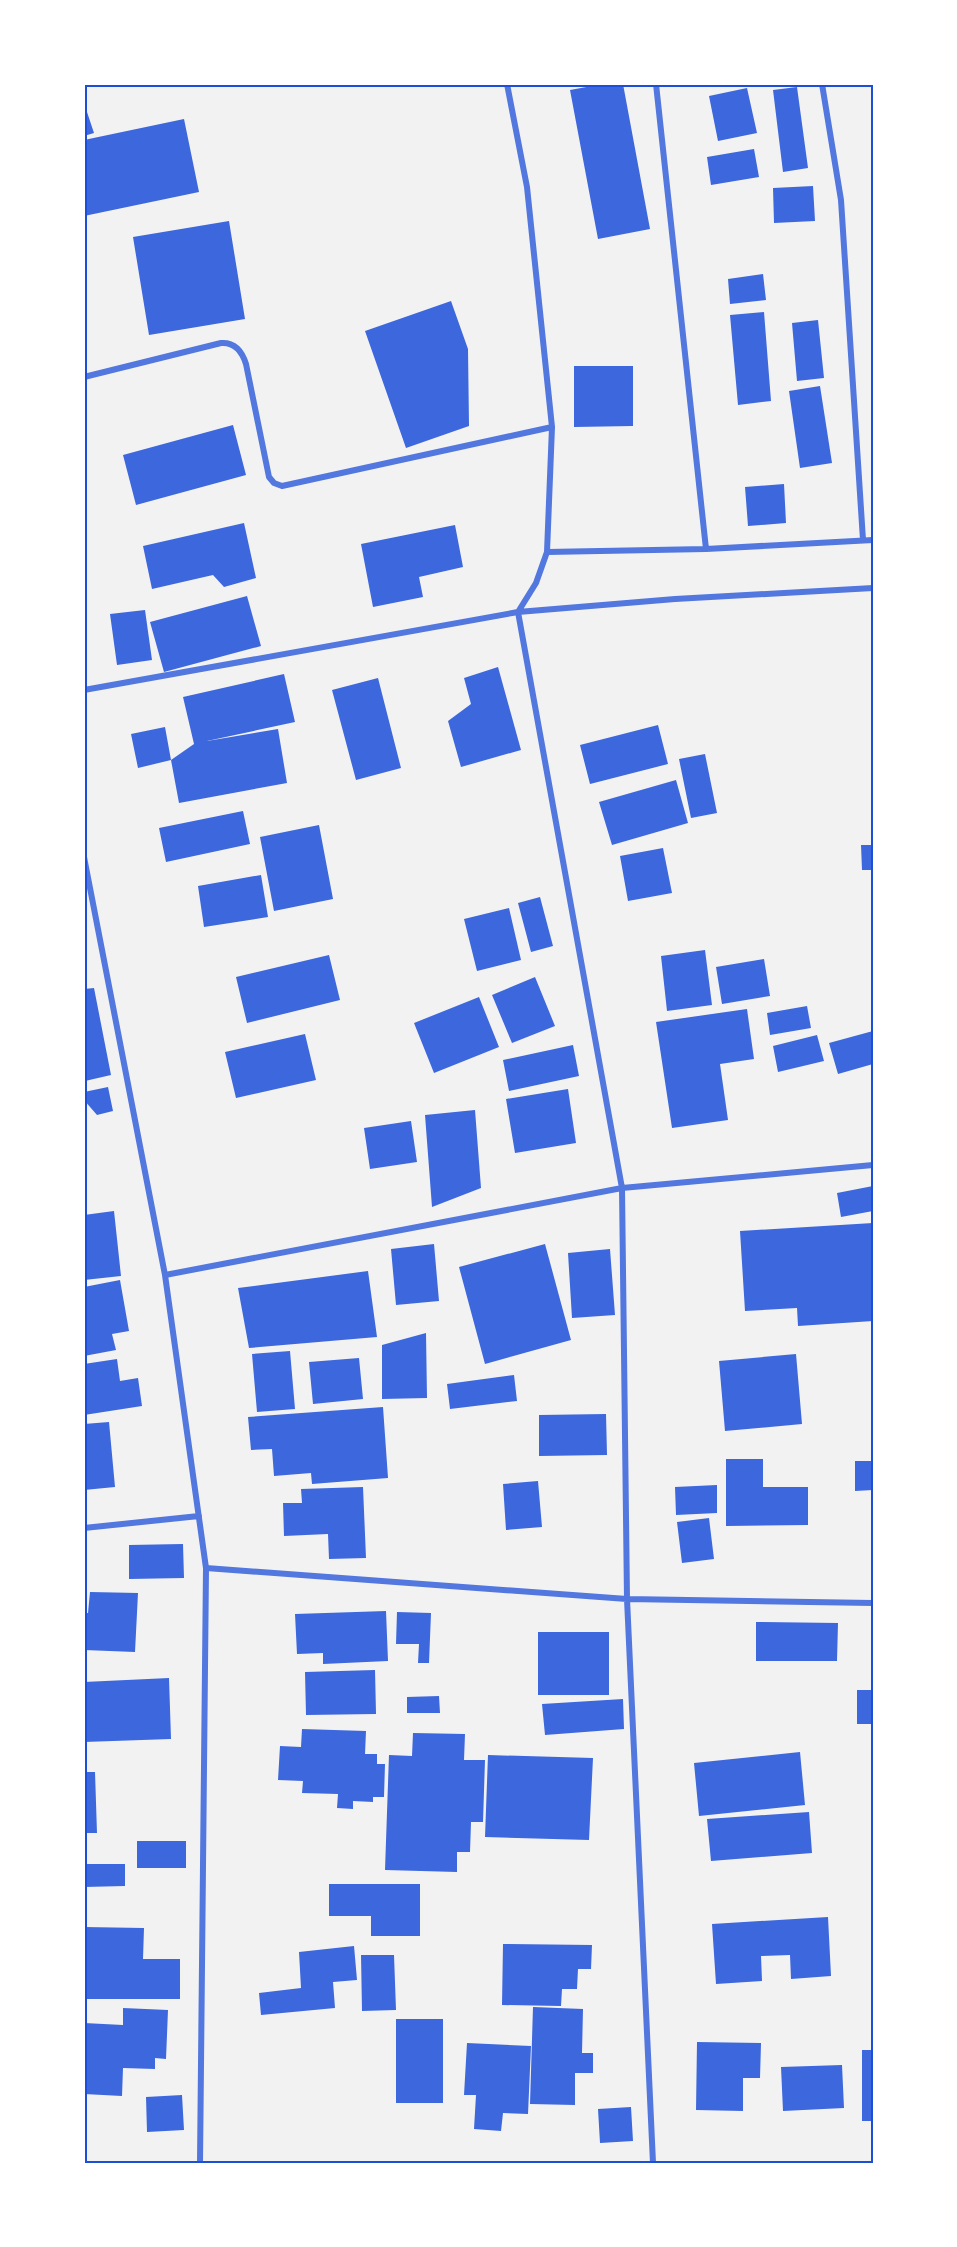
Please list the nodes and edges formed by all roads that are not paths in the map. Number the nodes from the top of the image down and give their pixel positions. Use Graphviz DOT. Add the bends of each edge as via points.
graph roads {
  1 [pos="507,84"];
  2 [pos="656,84"];
  3 [pos="822,84"];
  4 [pos="84,377"];
  5 [pos="552,427"];
  6 [pos="863,540"];
  7 [pos="873,540"];
  8 [pos="706,549"];
  9 [pos="547,552"];
  10 [pos="873,588"];
  11 [pos="518,612"];
  12 [pos="84,690"];
  13 [pos="84,857"];
  14 [pos="92,898"];
  15 [pos="84,899"];
  16 [pos="873,1164"];
  17 [pos="622,1188"];
  18 [pos="165,1275"];
  19 [pos="199,1516"];
  20 [pos="84,1528"];
  21 [pos="206,1568"];
  22 [pos="627,1599"];
  23 [pos="873,1603"];
  24 [pos="200,2163"];
  25 [pos="654,2163"];
  1 -- 5 [label="street" via="527,187"];
  2 -- 8 [label="street"];
  3 -- 6 [label="street" via="842,200"];
  4 -- 5 [label="street" via="221,343 234,345 246,364 269,477 282,486"];
  5 -- 9 [label="street"];
  6 -- 7 [label="street"];
  6 -- 8 [label="street"];
  8 -- 9 [label="street"];
  9 -- 11 [label="street" via="536,584"];
  10 -- 11 [label="street" via="675,598"];
  11 -- 12 [label="street"];
  11 -- 17 [label="street"];
  13 -- 14 [label="street"];
  14 -- 15 [label="street"];
  14 -- 18 [label="street"];
  16 -- 17 [label="street"];
  17 -- 18 [label="street"];
  17 -- 22 [label="street"];
  18 -- 19 [label="street"];
  19 -- 20 [label="street"];
  19 -- 21 [label="street"];
  21 -- 22 [label="street"];
  21 -- 24 [label="street"];
  22 -- 23 [label="street"];
  22 -- 25 [label="street"];
}
